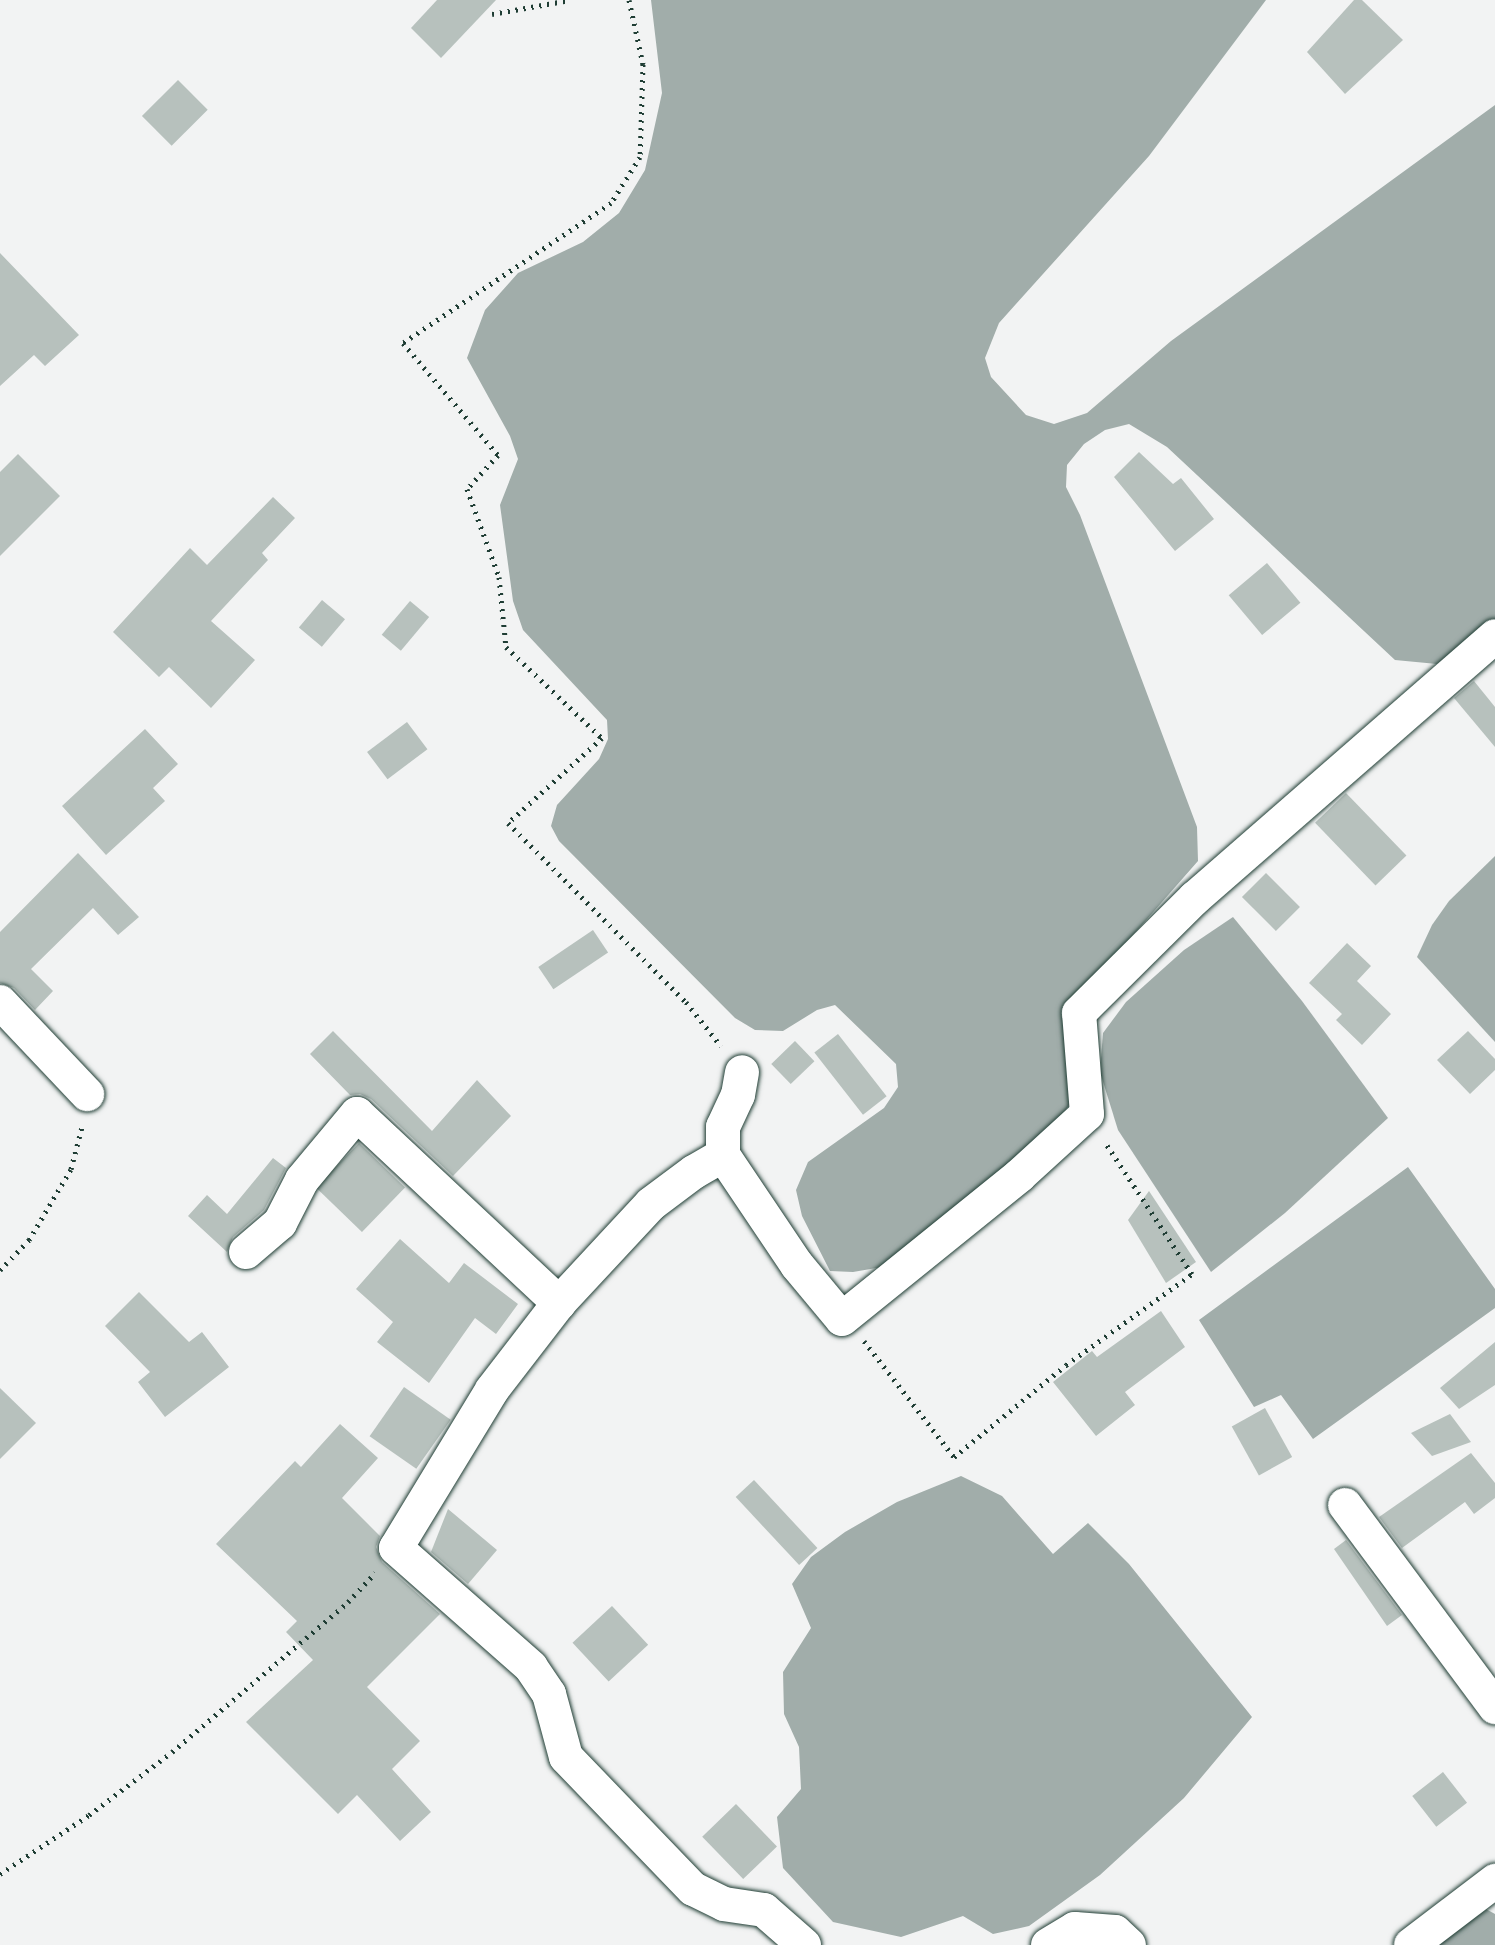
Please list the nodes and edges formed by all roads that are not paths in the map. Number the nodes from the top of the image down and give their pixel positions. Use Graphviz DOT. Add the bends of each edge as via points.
graph roads {
  1 [pos="1495,636"];
  2 [pos="0,1002"];
  3 [pos="742,1072"];
  4 [pos="87,1094"];
  5 [pos="723,1155"];
  6 [pos="246,1252"];
  7 [pos="559,1303"];
  8 [pos="1345,1505"];
  9 [pos="1495,1707"];
  10 [pos="1495,1881"];
  11 [pos="804,1945"];
  12 [pos="1048,1945"];
  13 [pos="1129,1945"];
  14 [pos="1411,1945"];
  1 -- 5 [label="street" via="1195,898 1079,1013 1087,1114 842,1319 797,1265"];
  2 -- 4 [label="street"];
  3 -- 5 [label="street" via="723,1127"];
  5 -- 7 [label="street" via="651,1204"];
  6 -- 7 [label="street" via="280,1223 302,1180 357,1114"];
  7 -- 11 [label="street" via="492,1390 396,1548 531,1667 549,1694 566,1757 693,1889 724,1904 764,1910"];
  8 -- 9 [label="street"];
  10 -- 14 [label="street"];
  12 -- 13 [label="street" via="1075,1929 1115,1932"];
}
